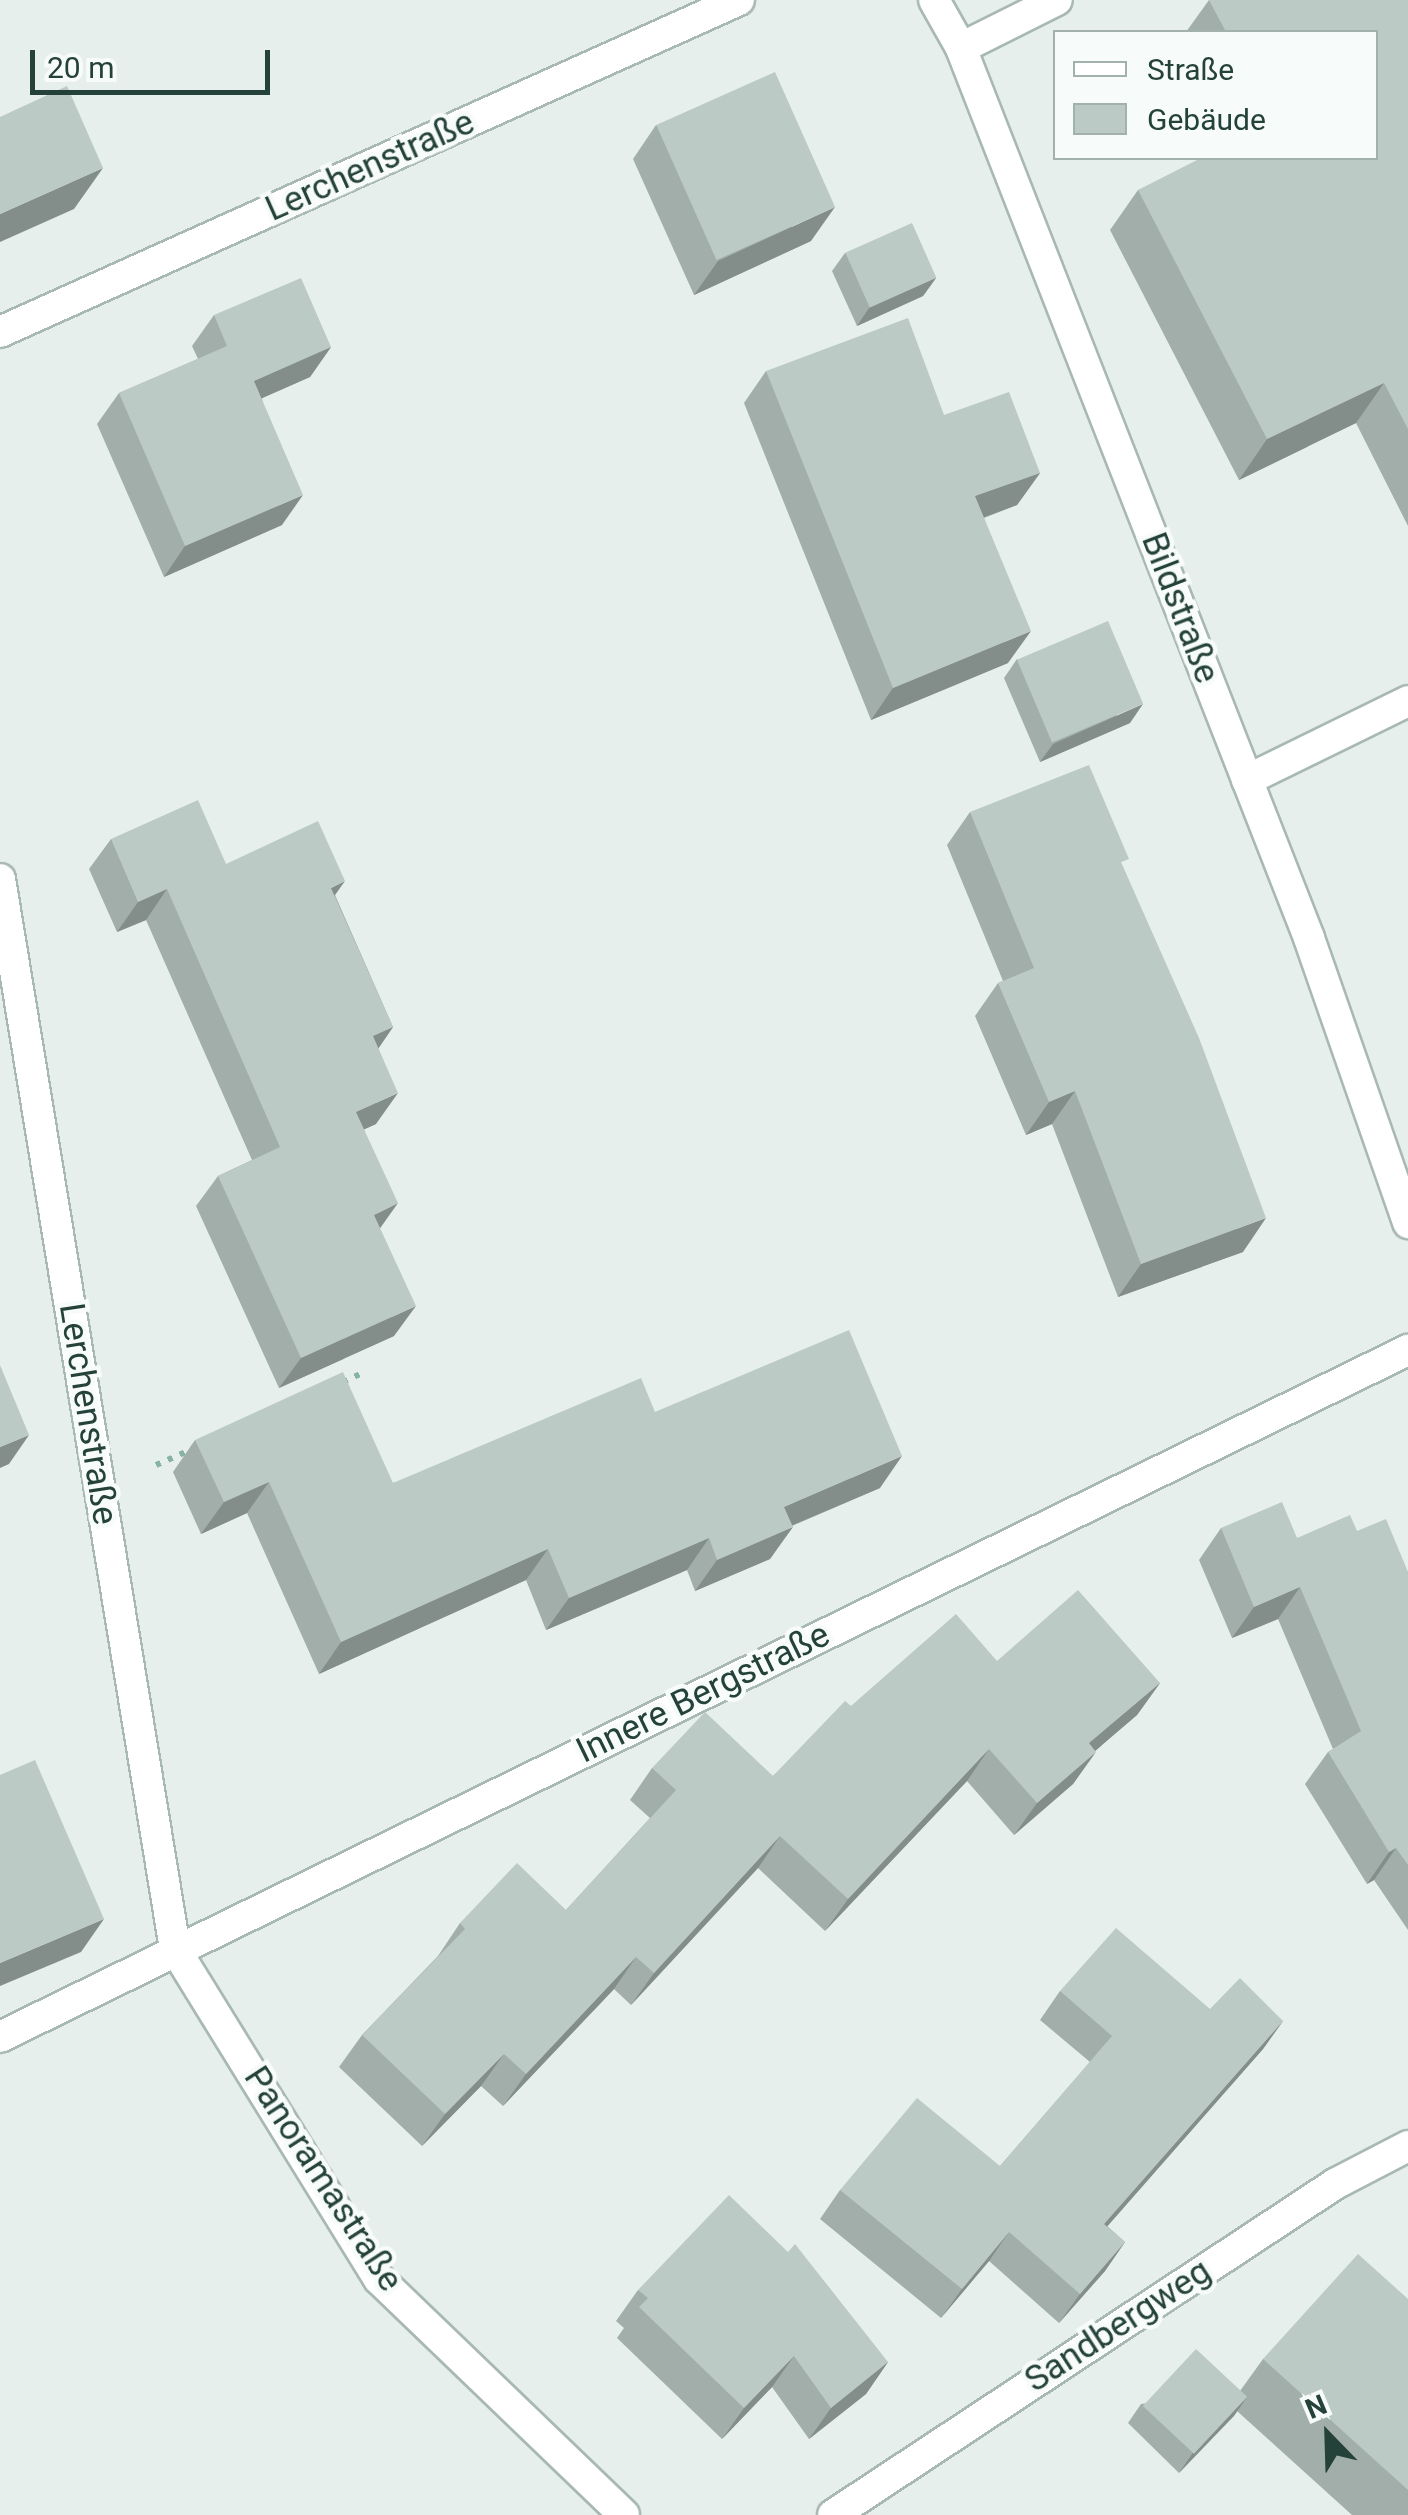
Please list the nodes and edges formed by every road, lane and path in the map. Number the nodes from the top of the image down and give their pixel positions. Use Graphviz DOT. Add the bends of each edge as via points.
graph roads {
  1 [pos="739,0"];
  2 [pos="934,0"];
  3 [pos="1057,0"];
  4 [pos="961,48"];
  5 [pos="0,332"];
  6 [pos="1408,701"];
  7 [pos="1247,780"];
  8 [pos="0,880"];
  9 [pos="1408,1223"];
  10 [pos="1408,1350"];
  11 [pos="362,1374"];
  12 [pos="327,1389"];
  13 [pos="205,1444"];
  14 [pos="100,1490"];
  15 [pos="175,1950"];
  16 [pos="0,2037"];
  17 [pos="1408,2146"];
  18 [pos="624,2515"];
  19 [pos="833,2515"];
  1 -- 5 [label="street, Lerchenstraße"];
  2 -- 4 [label="street, Bildstraße"];
  3 -- 4 [label="street"];
  4 -- 7 [label="street, Bildstraße"];
  6 -- 7 [label="street"];
  7 -- 9 [label="street, Bildstraße"];
  8 -- 14 [label="street, Lerchenstraße"];
  10 -- 15 [label="street, Innere Bergstraße"];
  11 -- 12 [label="path"];
  13 -- 14 [label="path"];
  14 -- 15 [label="street, Lerchenstraße"];
  15 -- 16 [label="street, Innere Bergstraße"];
  15 -- 18 [label="street, Panoramastraße" via="380,2278"];
  17 -- 19 [label="street, Sandbergweg" via="1335,2184"];
}
